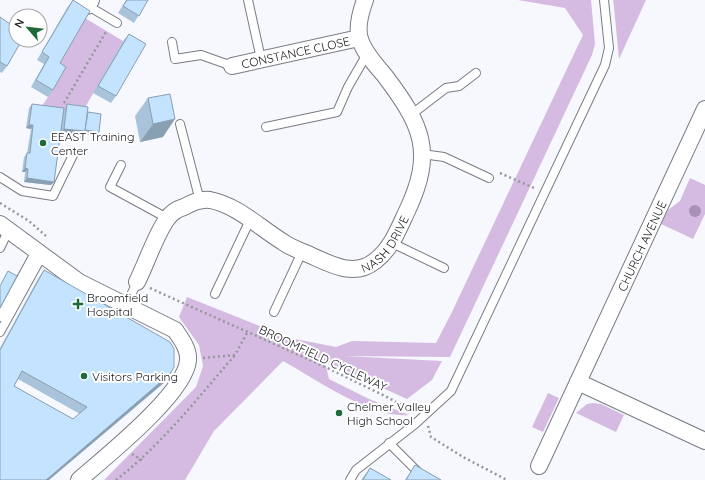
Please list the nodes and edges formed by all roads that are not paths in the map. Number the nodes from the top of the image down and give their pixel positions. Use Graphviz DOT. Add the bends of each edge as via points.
graph roads {
  1 [pos="248,0"];
  2 [pos="365,0"];
  3 [pos="604,0"];
  4 [pos="85,2"];
  5 [pos="115,22"];
  6 [pos="359,38"];
  7 [pos="172,42"];
  8 [pos="367,54"];
  9 [pos="261,59"];
  10 [pos="232,66"];
  11 [pos="476,73"];
  12 [pos="705,109"];
  13 [pos="412,114"];
  14 [pos="180,124"];
  15 [pos="266,127"];
  16 [pos="74,153"];
  17 [pos="422,154"];
  18 [pos="121,165"];
  19 [pos="0,177"];
  20 [pos="489,178"];
  21 [pos="200,201"];
  22 [pos="167,218"];
  23 [pos="250,220"];
  24 [pos="5,226"];
  25 [pos="392,243"];
  26 [pos="0,248"];
  27 [pos="302,252"];
  28 [pos="39,254"];
  29 [pos="444,268"];
  30 [pos="137,282"];
  31 [pos="215,294"];
  32 [pos="112,303"];
  33 [pos="274,312"];
  34 [pos="0,317"];
  35 [pos="0,332"];
  36 [pos="578,382"];
  37 [pos="705,441"];
  38 [pos="389,443"];
  39 [pos="539,466"];
  40 [pos="79,480"];
  41 [pos="350,480"];
  42 [pos="426,480"];
  1 -- 9 [label="lane"];
  2 -- 6 [label="street" via="359,23"];
  3 -- 38 [label="lane" via="609,48 605,65 451,391"];
  4 -- 5 [label="lane"];
  6 -- 8 [label="street, NASH DRIVE"];
  6 -- 9 [label="street, CONSTANCE CLOSE"];
  7 -- 10 [label="lane" via="175,59 202,55"];
  8 -- 13 [label="street, NASH DRIVE"];
  8 -- 15 [label="lane" via="337,112"];
  9 -- 10 [label="street, CONSTANCE CLOSE"];
  11 -- 13 [label="lane" via="459,86 446,88"];
  12 -- 36 [label="street, CHURCH AVENUE"];
  13 -- 17 [label="street, NASH DRIVE" via="420,134"];
  14 -- 21 [label="lane"];
  16 -- 19 [label="lane" via="53,196 22,191"];
  17 -- 20 [label="lane" via="444,157"];
  17 -- 25 [label="street, NASH DRIVE" via="421,174 415,194"];
  18 -- 22 [label="lane" via="110,187"];
  21 -- 22 [label="street, NASH DRIVE" via="176,210"];
  21 -- 23 [label="street, NASH DRIVE" via="217,202"];
  22 -- 30 [label="street"];
  23 -- 27 [label="street, NASH DRIVE" via="285,244"];
  23 -- 31 [label="lane"];
  24 -- 26 [label="lane"];
  24 -- 28 [label="street"];
  25 -- 27 [label="street, NASH DRIVE" via="384,255 361,269 337,267"];
  25 -- 29 [label="lane"];
  27 -- 33 [label="lane"];
  28 -- 32 [label="street"];
  28 -- 34 [label="lane"];
  28 -- 35 [label="lane"];
  30 -- 32 [label="lane"];
  32 -- 40 [label="street" via="175,330 185,345 188,360 184,376 141,425"];
  36 -- 37 [label="street"];
  36 -- 39 [label="street, CHURCH AVENUE"];
  38 -- 41 [label="lane" via="356,470"];
  38 -- 42 [label="lane"];
}
